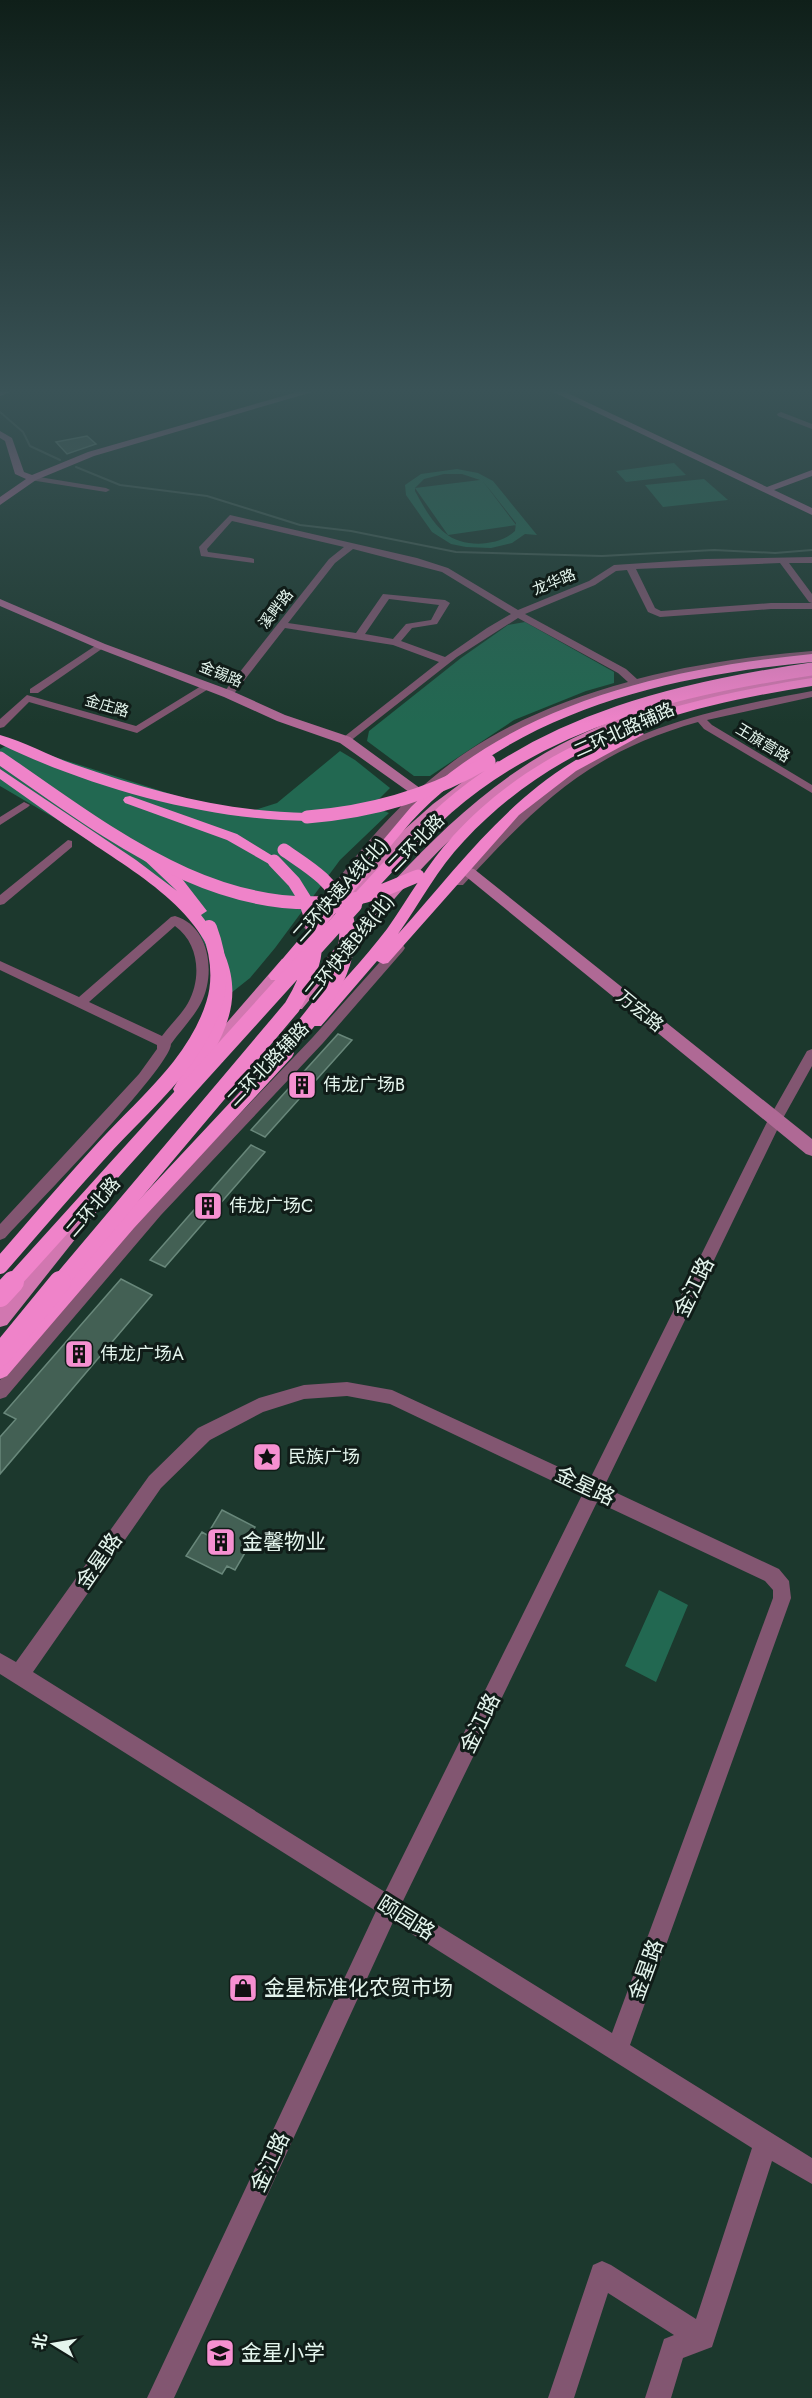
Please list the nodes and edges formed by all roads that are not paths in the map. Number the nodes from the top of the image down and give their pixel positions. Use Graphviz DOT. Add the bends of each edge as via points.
graph roads {
  1 [pos="786,500"];
  2 [pos="797,500"];
  3 [pos="812,507"];
  4 [pos="812,512"];
  5 [pos="351,546"];
  6 [pos="812,560"];
  7 [pos="251,561"];
  8 [pos="783,561"];
  9 [pos="630,567"];
  10 [pos="812,600"];
  11 [pos="0,602"];
  12 [pos="812,606"];
  13 [pos="518,614"];
  14 [pos="283,625"];
  15 [pos="358,637"];
  16 [pos="395,642"];
  17 [pos="101,646"];
  18 [pos="812,658"];
  19 [pos="446,661"];
  20 [pos="812,669"];
  21 [pos="812,675"];
  22 [pos="812,682"];
  23 [pos="635,683"];
  24 [pos="206,686"];
  25 [pos="812,688"];
  26 [pos="34,691"];
  27 [pos="228,694"];
  28 [pos="812,694"];
  29 [pos="701,719"];
  30 [pos="0,725"];
  31 [pos="0,740"];
  32 [pos="345,740"];
  33 [pos="0,758"];
  34 [pos="54,763"];
  35 [pos="0,773"];
  36 [pos="544,787"];
  37 [pos="812,790"];
  38 [pos="422,794"];
  39 [pos="24,805"];
  40 [pos="0,822"];
  41 [pos="125,841"];
  42 [pos="68,844"];
  43 [pos="469,872"];
  44 [pos="0,901"];
  45 [pos="0,965"];
  46 [pos="276,976"];
  47 [pos="80,1003"];
  48 [pos="164,1043"];
  49 [pos="812,1054"];
  50 [pos="272,1062"];
  51 [pos="776,1120"];
  52 [pos="153,1126"];
  53 [pos="812,1149"];
  54 [pos="0,1234"];
  55 [pos="0,1266"];
  56 [pos="0,1282"];
  57 [pos="0,1296"];
  58 [pos="0,1319"];
  59 [pos="0,1342"];
  60 [pos="0,1357"];
  61 [pos="0,1370"];
  62 [pos="0,1392"];
  63 [pos="594,1490"];
  64 [pos="0,1663"];
  65 [pos="19,1675"];
  66 [pos="389,1908"];
  67 [pos="617,2050"];
  68 [pos="766,2143"];
  69 [pos="812,2172"];
  70 [pos="703,2338"];
  71 [pos="160,2398"];
  72 [pos="561,2398"];
  73 [pos="658,2398"];
  1 -- 4 [label="street"];
  2 -- 3 [label="street"];
  5 -- 7 [label="street" via="230,518 202,549 204,554"];
  5 -- 13 [label="street" via="445,570"];
  5 -- 14 [label="street, 溪畔路" via="332,561"];
  6 -- 8 [label="street, 龙华路"];
  8 -- 9 [label="street, 龙华路"];
  8 -- 10 [label="street"];
  9 -- 12 [label="street" via="651,610 660,614"];
  9 -- 13 [label="street, 龙华路" via="614,568 592,583"];
  11 -- 17 [label="street, 金锡路"];
  13 -- 19 [label="street, 龙华路"];
  13 -- 23 [label="street"];
  14 -- 15 [label="street"];
  14 -- 27 [label="street, 溪畔路"];
  15 -- 16 [label="street"];
  15 -- 16 [label="street" via="386,596 446,603 434,622 409,626"];
  16 -- 19 [label="street"];
  17 -- 24 [label="street, 金锡路"];
  17 -- 26 [label="street"];
  18 -- 23 [label="street, 二环北路辅路" via="717,664"];
  18 -- 34 [label="highway, bridge" via="711,676 622,699 536,735 430,792 392,806 346,814 282,817 210,810"];
  18 -- 46 [label="highway" via="708,670 625,692 544,723 474,762 442,784 412,813"];
  19 -- 32 [label="street, 龙华路"];
  20 -- 57 [label="highway, 二环快速A线(北), bridge" via="702,687 623,709 539,745 470,788 405,848"];
  21 -- 46 [label="main road, 二环北路" via="706,691 635,710 556,737 486,771 440,803 409,832"];
  21 -- 59 [label="main road, 二环北路" via="709,694 633,717 564,748 498,791 408,878"];
  22 -- 61 [label="highway, 二环快速B线(北), bridge" via="714,699 638,721 567,754 502,797 452,846 356,976 142,1206"];
  23 -- 38 [label="street, 二环北路辅路" via="569,705 508,733 463,760"];
  24 -- 27 [label="street, 金锡路"];
  24 -- 30 [label="street, 金庄路" via="137,730 27,698"];
  25 -- 36 [label="highway" via="730,704 663,724 602,750"];
  27 -- 32 [label="street, 金锡路"];
  28 -- 29 [label="street, 二环北路辅路"];
  29 -- 37 [label="street, 王旗营路"];
  29 -- 43 [label="street, 二环北路辅路" via="631,744 574,773 534,806"];
  31 -- 34 [label="highway"];
  31 -- 60 [label="highway, bridge" via="95,786 232,837 261,852 285,871 303,894 316,938 313,963 283,1019 138,1187"];
  32 -- 38 [label="street, 金锡路"];
  33 -- 41 [label="highway, bridge"];
  34 -- 50 [label="highway, bridge" via="259,838 306,862 328,883 346,920 344,961 334,986 316,1013"];
  35 -- 52 [label="highway" via="167,892 199,923 218,953 226,983 221,1017 199,1062"];
  36 -- 41 [label="highway, bridge" via="418,876 374,895 342,902 291,903 235,895 187,877"];
  36 -- 50 [label="highway, bridge" via="494,833 396,946"];
  38 -- 46 [label="street, 二环北路辅路" via="364,858"];
  39 -- 40 [label="street"];
  41 -- 55 [label="highway, bridge" via="178,883 205,920 218,964 214,1004 205,1027 179,1064"];
  42 -- 44 [label="street"];
  43 -- 51 [label="street, 万宏路"];
  43 -- 62 [label="street, 二环北路辅路" via="174,1191"];
  45 -- 47 [label="street"];
  46 -- 52 [label="main road, 二环北路"];
  47 -- 48 [label="street"];
  47 -- 48 [label="street" via="175,920 192,933 202,973 194,1004"];
  48 -- 54 [label="street" via="164,1050 144,1078"];
  49 -- 51 [label="street, 金江路"];
  50 -- 60 [label="highway, bridge"];
  51 -- 53 [label="street, 万宏路"];
  51 -- 63 [label="street, 金江路"];
  52 -- 56 [label="street" via="99,1186"];
  52 -- 58 [label="main road, 二环北路"];
  63 -- 65 [label="street, 金星路" via="392,1397 347,1389 303,1392 259,1406 204,1434 155,1482"];
  63 -- 66 [label="street, 金江路"];
  63 -- 67 [label="street, 金星路" via="772,1575 782,1587 777,1615"];
  64 -- 65 [label="street, 颐园路"];
  65 -- 66 [label="street, 颐园路"];
  66 -- 67 [label="street, 颐园路"];
  66 -- 71 [label="street, 金江路"];
  67 -- 68 [label="street, 颐园路"];
  68 -- 69 [label="street, 颐园路"];
  68 -- 70 [label="street"];
  70 -- 72 [label="street" via="602,2274"];
  70 -- 73 [label="street" via="673,2348"];
}
